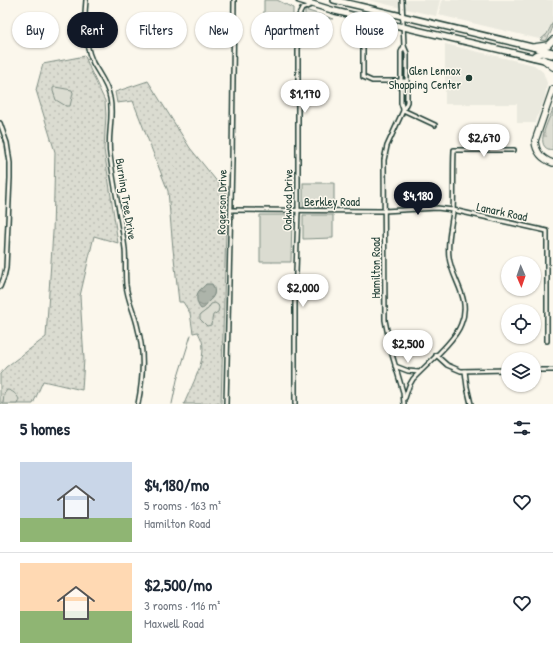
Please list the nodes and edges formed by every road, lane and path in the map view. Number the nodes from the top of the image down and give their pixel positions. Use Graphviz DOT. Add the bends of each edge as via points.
graph roads {
  1 [pos="86,0"];
  2 [pos="234,0"];
  3 [pos="299,0"];
  4 [pos="334,0"];
  5 [pos="402,0"];
  6 [pos="314,5"];
  7 [pos="341,12"];
  8 [pos="403,17"];
  9 [pos="398,26"];
  10 [pos="404,27"];
  11 [pos="553,40"];
  12 [pos="404,46"];
  13 [pos="534,47"];
  14 [pos="363,48"];
  15 [pos="553,54"];
  16 [pos="533,57"];
  17 [pos="543,59"];
  18 [pos="553,62"];
  19 [pos="553,67"];
  20 [pos="401,81"];
  21 [pos="407,81"];
  22 [pos="553,89"];
  23 [pos="553,97"];
  24 [pos="404,110"];
  25 [pos="0,123"];
  26 [pos="435,125"];
  27 [pos="514,150"];
  28 [pos="553,159"];
  29 [pos="553,163"];
  30 [pos="231,210"];
  31 [pos="453,210"];
  32 [pos="298,211"];
  33 [pos="384,211"];
  34 [pos="0,287"];
  35 [pos="546,341"];
  36 [pos="436,355"];
  37 [pos="395,366"];
  38 [pos="501,370"];
  39 [pos="541,370"];
  40 [pos="553,370"];
  41 [pos="465,371"];
  42 [pos="419,372"];
  43 [pos="405,403"];
  44 [pos="138,404"];
  45 [pos="226,404"];
  46 [pos="295,404"];
  47 [pos="471,404"];
  1 -- 44 [label="street, Burning Tree Drive" via="84,14 87,45 92,61 107,87 112,105 109,150 125,250 126,284 129,303 138,328 143,366"];
  2 -- 30 [label="street, Rogerson Drive"];
  3 -- 6 [label="main road"];
  4 -- 8 [label="main road"];
  5 -- 8 [label="street, Hamilton Road"];
  6 -- 7 [label="main road"];
  6 -- 32 [label="street, Oakwood Drive" via="302,9 298,18"];
  8 -- 10 [label="street, Hamilton Road"];
  8 -- 13 [label="main road"];
  9 -- 10 [label="main road"];
  10 -- 12 [label="street, Hamilton Road"];
  10 -- 16 [label="main road"];
  11 -- 13 [label="highway" via="548,45"];
  12 -- 20 [label="street, Hamilton Road" via="401,52"];
  12 -- 21 [label="street, Hamilton Road" via="407,53"];
  13 -- 15 [label="main road"];
  14 -- 20 [label="street" via="363,77 372,81"];
  15 -- 16 [label="main road" via="538,53"];
  16 -- 17 [label="main road"];
  17 -- 18 [label="main road"];
  17 -- 19 [label="highway"];
  20 -- 21 [label="street"];
  20 -- 24 [label="street, Hamilton Road" via="401,103"];
  21 -- 24 [label="street, Hamilton Road" via="407,102"];
  22 -- 29 [label="highway" via="535,141 540,156"];
  23 -- 28 [label="highway" via="538,143 543,154"];
  24 -- 26 [label="street"];
  24 -- 33 [label="street, Hamilton Road" via="385,154"];
  25 -- 34 [label="street" via="8,153 10,178 6,268"];
  27 -- 31 [label="street" via="454,150"];
  30 -- 32 [label="street, Berkley Road"];
  30 -- 45 [label="street, Rogerson Drive"];
  31 -- 33 [label="street, Lanark Road" via="437,208"];
  31 -- 35 [label="street, Lanark Road" via="547,231"];
  31 -- 36 [label="street" via="448,249 452,271 464,298 464,311 461,325 453,338"];
  32 -- 33 [label="street, Berkley Road"];
  32 -- 46 [label="street, Oakwood Drive"];
  33 -- 37 [label="street, Hamilton Road" via="385,320"];
  36 -- 41 [label="street" via="452,368"];
  36 -- 42 [label="street"];
  37 -- 42 [label="street"];
  37 -- 43 [label="street, Hamilton Road"];
  38 -- 41 [label="street"];
  39 -- 40 [label="street"];
  41 -- 47 [label="street"];
  42 -- 43 [label="street" via="409,386"];
}
